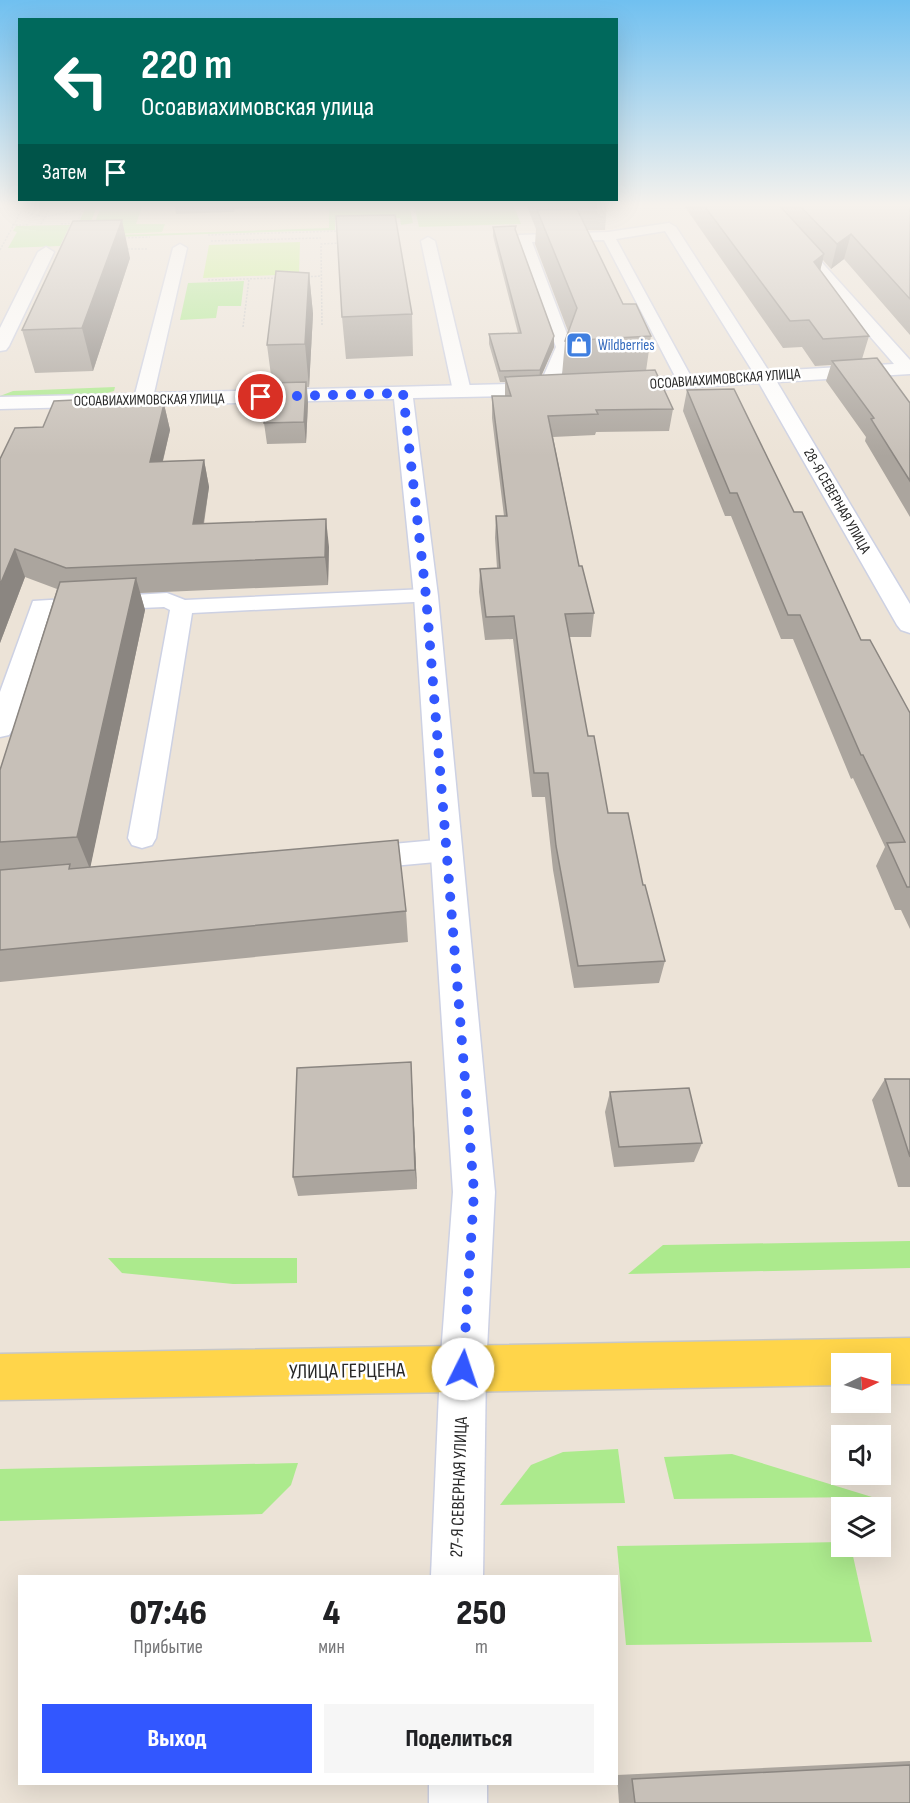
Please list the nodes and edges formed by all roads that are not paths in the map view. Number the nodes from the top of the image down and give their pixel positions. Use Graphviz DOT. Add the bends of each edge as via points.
graph roads {
  1 [pos="28,288"];
  2 [pos="170,288"];
  3 [pos="439,288"];
  4 [pos="542,288"];
  5 [pos="636,288"];
  6 [pos="708,288"];
  7 [pos="837,288"];
  8 [pos="0,346"];
  9 [pos="909,369"];
  10 [pos="764,376"];
  11 [pos="686,382"];
  12 [pos="593,387"];
  13 [pos="570,388"];
  14 [pos="547,389"];
  15 [pos="462,391"];
  16 [pos="403,393"];
  17 [pos="143,400"];
  18 [pos="0,403"];
  19 [pos="426,596"];
  20 [pos="182,607"];
  21 [pos="910,625"];
  22 [pos="0,729"];
  23 [pos="142,838"];
  24 [pos="447,850"];
  25 [pos="329,861"];
  26 [pos="910,1361"];
  27 [pos="463,1369"];
  28 [pos="0,1377"];
  29 [pos="457,1575"];
  30 [pos="458,1785"];
  31 [pos="458,1803"];
  1 -- 8 [label="street"];
  2 -- 17 [label="street"];
  3 -- 15 [label="lane"];
  4 -- 14 [label="lane" via="564,347"];
  5 -- 11 [label="lane"];
  6 -- 10 [label="lane"];
  7 -- 9 [label="street"];
  9 -- 10 [label="street, ОСОАВИАХИМОВСКАЯ УЛИЦА"];
  10 -- 11 [label="street, ОСОАВИАХИМОВСКАЯ УЛИЦА"];
  10 -- 21 [label="street, 28-Я СЕВЕРНАЯ УЛИЦА"];
  11 -- 12 [label="street, ОСОАВИАХИМОВСКАЯ УЛИЦА"];
  13 -- 14 [label="street, ОСОАВИАХИМОВСКАЯ УЛИЦА"];
  14 -- 15 [label="street, ОСОАВИАХИМОВСКАЯ УЛИЦА"];
  15 -- 16 [label="street, ОСОАВИАХИМОВСКАЯ УЛИЦА"];
  16 -- 17 [label="street, ОСОАВИАХИМОВСКАЯ УЛИЦА"];
  16 -- 19 [label="street, 27-Я СЕВЕРНАЯ УЛИЦА"];
  17 -- 18 [label="street, ОСОАВИАХИМОВСКАЯ УЛИЦА"];
  19 -- 20 [label="lane"];
  19 -- 24 [label="street, 27-Я СЕВЕРНАЯ УЛИЦА"];
  20 -- 22 [label="lane" via="167,600 41,606"];
  20 -- 23 [label="lane"];
  24 -- 25 [label="lane"];
  24 -- 27 [label="street, 27-Я СЕВЕРНАЯ УЛИЦА" via="474,1192"];
  26 -- 27 [label="main road, УЛИЦА ГЕРЦЕНА"];
  27 -- 28 [label="main road, УЛИЦА ГЕРЦЕНА"];
  27 -- 29 [label="street, 27-Я СЕВЕРНАЯ УЛИЦА"];
  30 -- 31 [label="street"];
}
